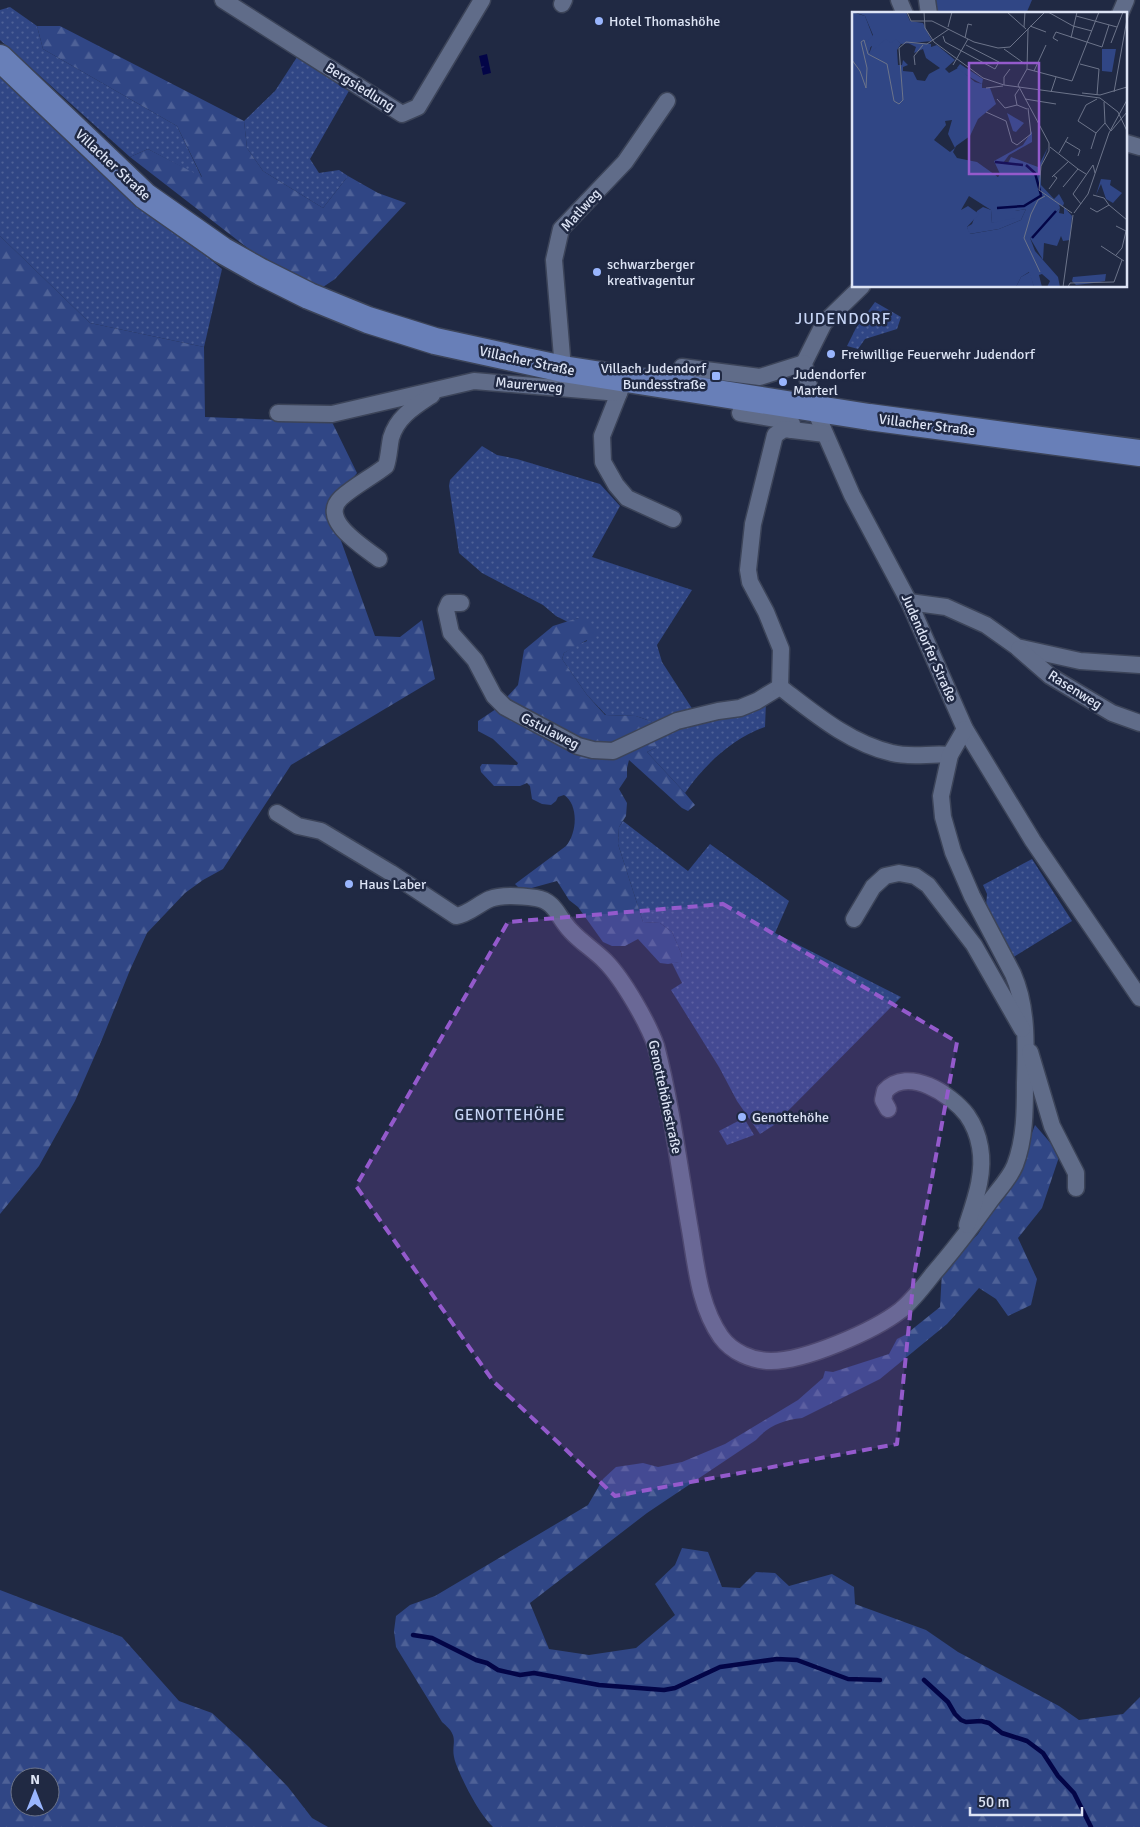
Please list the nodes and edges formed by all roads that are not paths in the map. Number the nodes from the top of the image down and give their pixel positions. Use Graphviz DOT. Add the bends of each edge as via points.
graph roads {
  1 [pos="222,0"];
  2 [pos="482,0"];
  3 [pos="899,0"];
  4 [pos="1126,0"];
  5 [pos="904,12"];
  6 [pos="1121,12"];
  7 [pos="0,58"];
  8 [pos="666,101"];
  9 [pos="860,288"];
  10 [pos="804,363"];
  11 [pos="563,369"];
  12 [pos="621,386"];
  13 [pos="674,387"];
  14 [pos="440,390"];
  15 [pos="814,408"];
  16 [pos="278,413"];
  17 [pos="740,414"];
  18 [pos="792,430"];
  19 [pos="826,434"];
  20 [pos="1140,453"];
  21 [pos="673,518"];
  22 [pos="379,559"];
  23 [pos="909,602"];
  24 [pos="461,603"];
  25 [pos="1017,647"];
  26 [pos="1140,665"];
  27 [pos="780,687"];
  28 [pos="1140,723"];
  29 [pos="965,729"];
  30 [pos="950,755"];
  31 [pos="277,813"];
  32 [pos="854,919"];
  33 [pos="1140,998"];
  34 [pos="1026,1036"];
  35 [pos="888,1109"];
  36 [pos="1076,1188"];
  37 [pos="963,1240"];
  1 -- 2 [label="street, Bergsiedlung" via="402,114 418,107"];
  3 -- 5 [label="street"];
  4 -- 6 [label="street"];
  7 -- 11 [label="main road, Villacher Straße" via="145,196 222,250 261,272 368,320 435,341"];
  8 -- 11 [label="street, Matlweg" via="626,162 561,229 554,260"];
  9 -- 10 [label="street" via="824,323"];
  10 -- 13 [label="street" via="760,378 682,367"];
  10 -- 15 [label="street, Judendorfer Straße"];
  11 -- 12 [label="main road, Villacher Straße"];
  12 -- 13 [label="main road, Villacher Straße"];
  12 -- 14 [label="street, Maurerweg" via="474,381"];
  12 -- 21 [label="street" via="602,436 604,462 627,498"];
  13 -- 15 [label="main road, Villacher Straße"];
  14 -- 16 [label="street, Maurerweg" via="332,414"];
  14 -- 22 [label="street, Maurerweg" via="406,413 396,426 386,466 341,498 335,506 336,520 344,532"];
  15 -- 19 [label="street, Judendorfer Straße"];
  15 -- 20 [label="main road, Villacher Straße"];
  17 -- 18 [label="street" via="788,422 792,424"];
  18 -- 19 [label="street"];
  18 -- 27 [label="street" via="784,429 775,435 753,524 748,570 750,582 781,648"];
  19 -- 23 [label="street, Judendorfer Straße" via="854,498"];
  23 -- 25 [label="street, Rasenweg" via="946,607 986,625"];
  23 -- 29 [label="street, Judendorfer Straße"];
  24 -- 27 [label="street, Gstulaweg" via="449,602 446,610 451,633 475,660 494,696 505,707 578,746 592,750 613,751 677,721 740,708"];
  25 -- 26 [label="street, Rasenweg" via="1080,661"];
  25 -- 28 [label="street, Rasenweg" via="1050,676 1112,713"];
  27 -- 30 [label="street" via="831,725 861,741 893,753"];
  29 -- 30 [label="street, Genottehöhestraße"];
  29 -- 33 [label="street, Judendorfer Straße" via="1033,841"];
  30 -- 34 [label="street, Genottehöhestraße" via="941,796 945,827 972,896 1018,985"];
  31 -- 37 [label="street, Genottehöhestraße" via="298,826 321,831 456,916 497,897 547,901 568,929 613,970 647,1024 656,1046 702,1294 721,1337 738,1352 758,1359 779,1360 820,1349 872,1328 914,1298"];
  32 -- 34 [label="street, Genottehöhestraße" via="873,887 886,876 899,873 915,876 928,885 974,944"];
  34 -- 36 [label="street, Genottehöhestraße" via="1052,1126 1076,1173"];
  34 -- 37 [label="street, Genottehöhestraße" via="1024,1125 1015,1165"];
  35 -- 37 [label="street, Genottehöhestraße" via="883,1100 885,1091 894,1084 914,1081 932,1087 948,1098 971,1121 979,1139 982,1170"];
}
